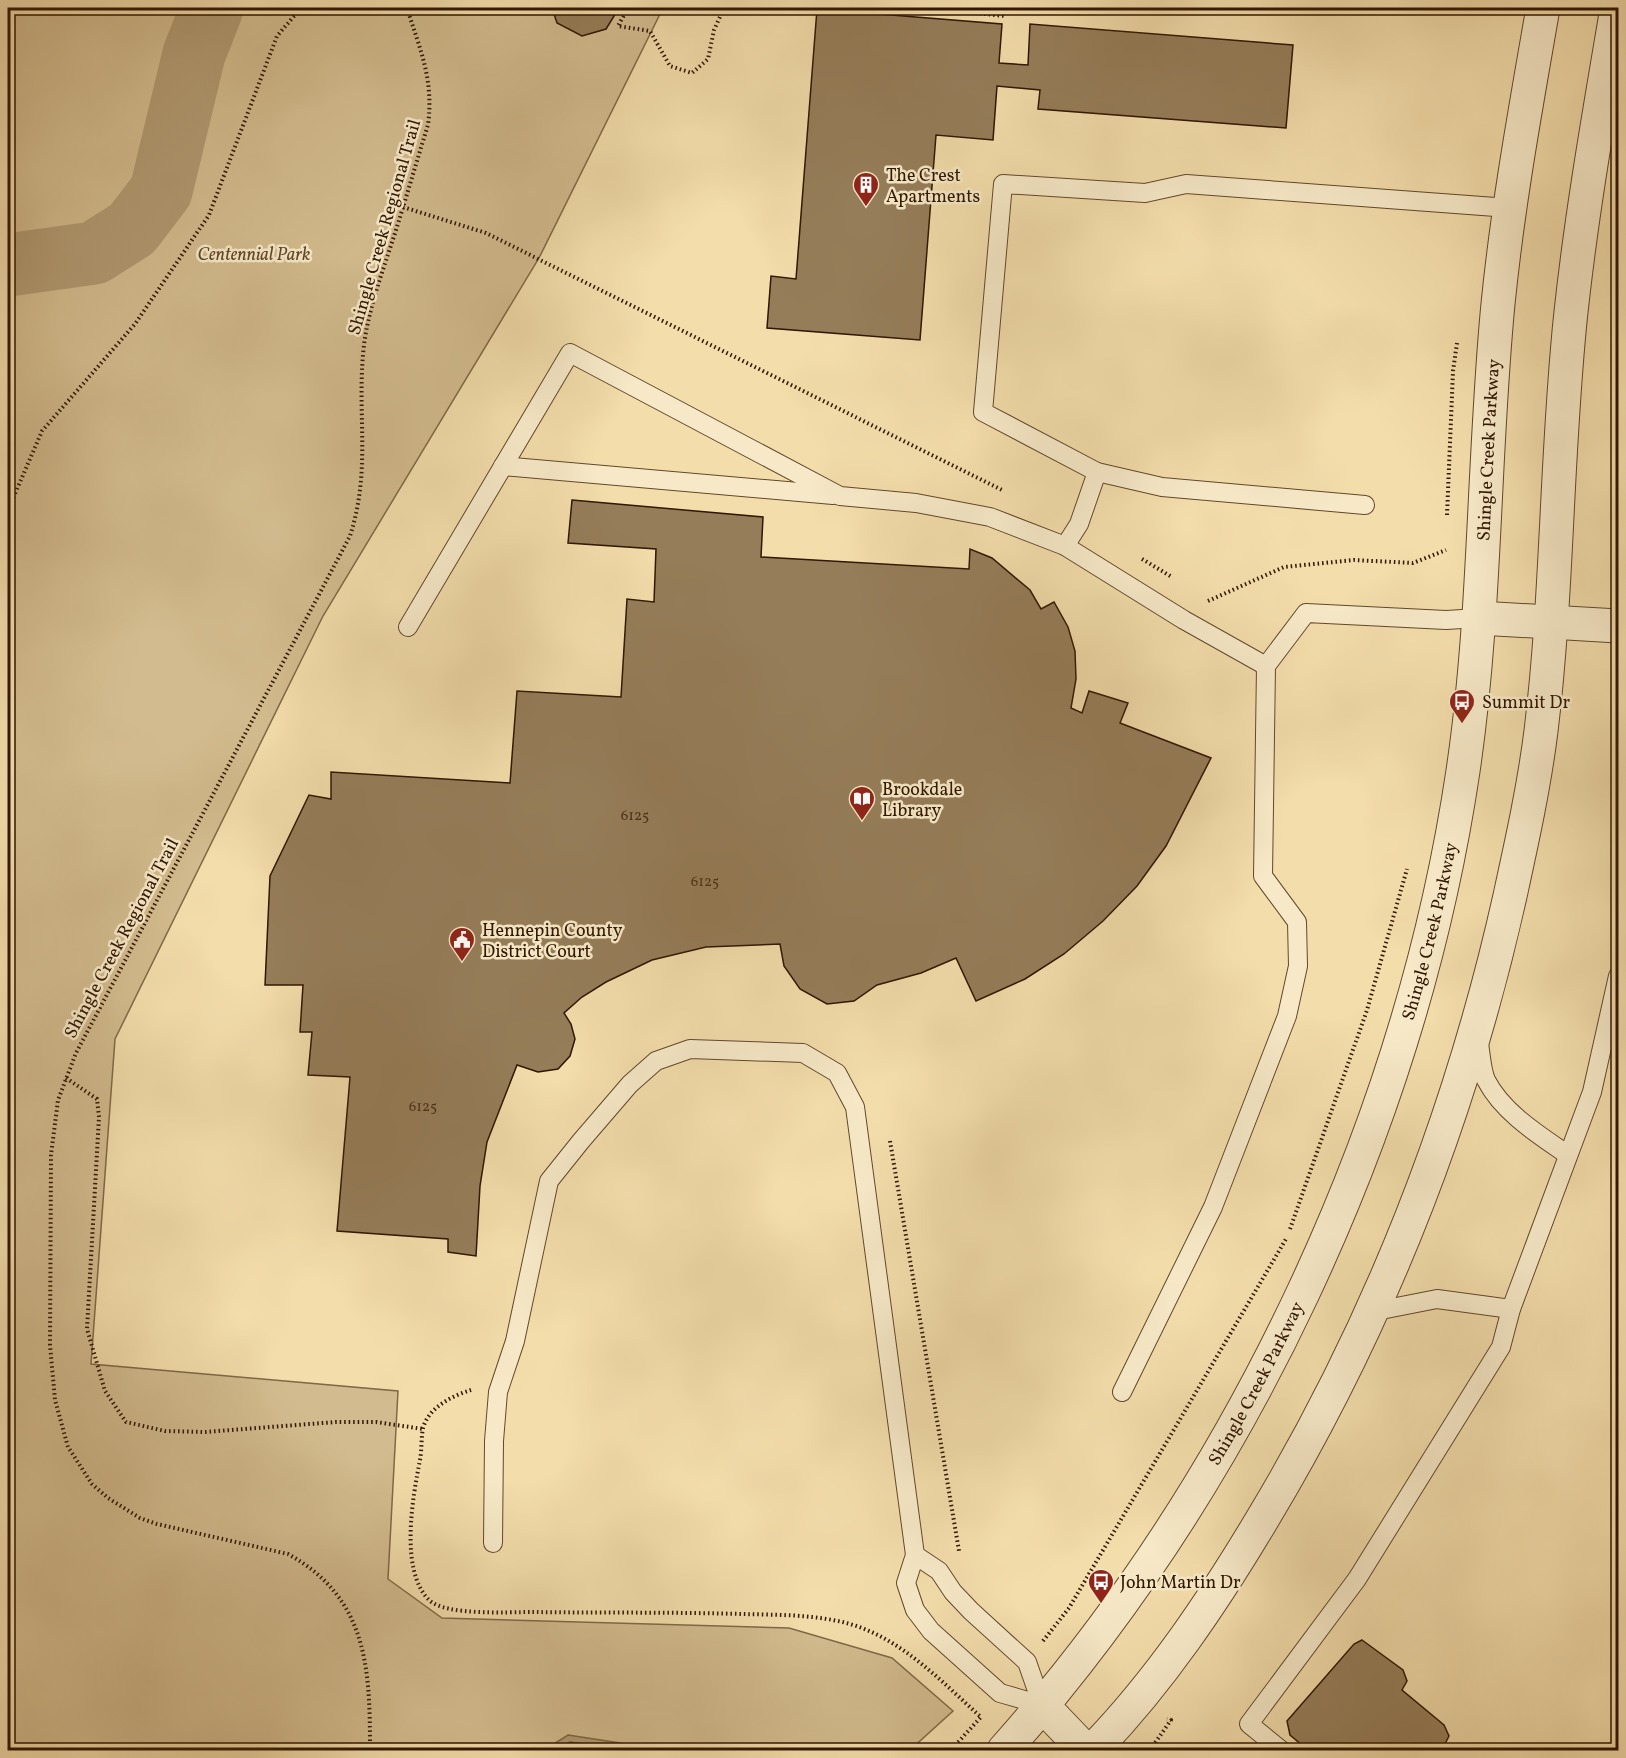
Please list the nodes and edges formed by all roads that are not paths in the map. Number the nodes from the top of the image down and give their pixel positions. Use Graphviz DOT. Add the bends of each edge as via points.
graph roads {
  1 [pos="1543,8"];
  2 [pos="1617,8"];
  3 [pos="1509,208"];
  4 [pos="503,466"];
  5 [pos="1097,472"];
  6 [pos="840,496"];
  7 [pos="1365,505"];
  8 [pos="1065,546"];
  9 [pos="1479,618"];
  10 [pos="1553,620"];
  11 [pos="1618,626"];
  12 [pos="408,627"];
  13 [pos="1266,666"];
  14 [pos="1618,976"];
  15 [pos="1477,1030"];
  16 [pos="1568,1155"];
  17 [pos="1511,1309"];
  18 [pos="1371,1312"];
  19 [pos="1122,1392"];
  20 [pos="493,1543"];
  21 [pos="915,1556"];
  22 [pos="1042,1705"];
  23 [pos="1004,1750"];
  24 [pos="1085,1750"];
  25 [pos="1093,1750"];
  26 [pos="1281,1750"];
  1 -- 3 [label="street, Shingle Creek Parkway"];
  2 -- 10 [label="street" via="1571,313"];
  3 -- 5 [label="lane" via="1186,184 1145,193 1003,184 983,412"];
  3 -- 9 [label="street, Shingle Creek Parkway" via="1498,307"];
  4 -- 6 [label="lane"];
  4 -- 6 [label="lane" via="570,353"];
  4 -- 12 [label="lane"];
  5 -- 7 [label="lane" via="1162,487"];
  5 -- 8 [label="lane" via="1079,524"];
  6 -- 8 [label="lane" via="916,503 990,517"];
  8 -- 13 [label="lane"];
  9 -- 10 [label="street"];
  9 -- 13 [label="lane" via="1305,613"];
  9 -- 22 [label="street, Shingle Creek Parkway" via="1463,774 1432,926 1412,1006 1364,1150 1300,1298 1226,1440 1143,1571"];
  10 -- 11 [label="street"];
  10 -- 15 [label="street" via="1529,809"];
  13 -- 19 [label="lane" via="1263,876 1297,922 1299,966 1287,1016 1213,1207"];
  14 -- 16 [label="lane" via="1592,1092"];
  15 -- 16 [label="lane" via="1486,1079 1507,1108"];
  15 -- 18 [label="street" via="1428,1177"];
  16 -- 17 [label="lane"];
  17 -- 18 [label="lane" via="1437,1299"];
  17 -- 26 [label="lane" via="1501,1347 1357,1579 1249,1724"];
  18 -- 25 [label="street" via="1307,1445 1221,1587 1133,1709"];
  20 -- 21 [label="lane" via="498,1392 515,1341 549,1181 630,1084 656,1061 690,1049 803,1053 837,1073 855,1107"];
  21 -- 22 [label="lane" via="939,1571 965,1605 1027,1662"];
  21 -- 22 [label="lane" via="906,1583 915,1610 932,1631 1000,1693"];
  22 -- 23 [label="street, Shingle Creek Parkway"];
  22 -- 24 [label="street"];
}
